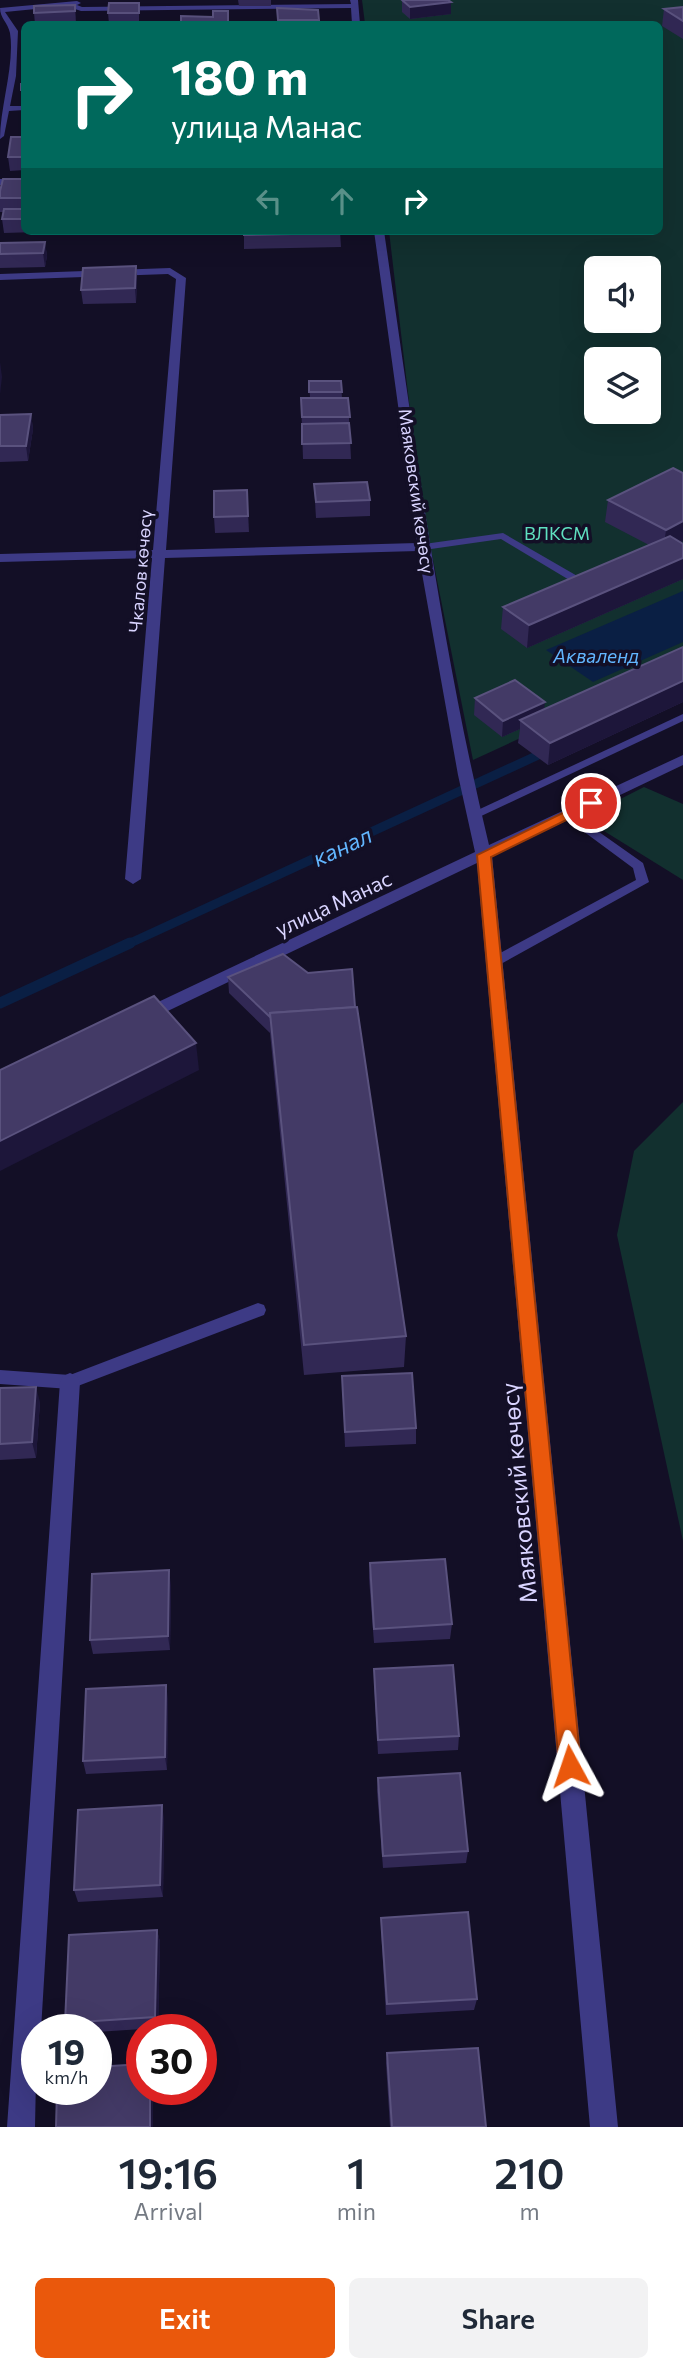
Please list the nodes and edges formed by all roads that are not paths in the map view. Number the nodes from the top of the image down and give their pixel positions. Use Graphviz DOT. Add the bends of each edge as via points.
graph roads {
  1 [pos="98,0"];
  2 [pos="354,3"];
  3 [pos="67,4"];
  4 [pos="0,10"];
  5 [pos="356,21"];
  6 [pos="0,76"];
  7 [pos="12,76"];
  8 [pos="21,108"];
  9 [pos="6,109"];
  10 [pos="0,136"];
  11 [pos="21,182"];
  12 [pos="0,183"];
  13 [pos="380,235"];
  14 [pos="0,277"];
  15 [pos="424,547"];
  16 [pos="159,554"];
  17 [pos="0,558"];
  18 [pos="575,579"];
  19 [pos="683,717"];
  20 [pos="683,759"];
  21 [pos="472,812"];
  22 [pos="568,814"];
  23 [pos="484,855"];
  24 [pos="133,879"];
  25 [pos="494,962"];
  26 [pos="124,1025"];
  27 [pos="258,1310"];
  28 [pos="0,1377"];
  29 [pos="70,1382"];
  30 [pos="21,2127"];
  31 [pos="604,2127"];
  1 -- 3 [label="street"];
  2 -- 3 [label="street" via="81,9"];
  2 -- 5 [label="street"];
  3 -- 4 [label="street"];
  4 -- 7 [label="street" via="14,30"];
  6 -- 7 [label="street"];
  7 -- 9 [label="street"];
  8 -- 9 [label="street"];
  9 -- 10 [label="street"];
  11 -- 12 [label="street"];
  13 -- 15 [label="street, Маяковский көчөсү"];
  14 -- 16 [label="street, Чкалов көчөсү" via="170,271 181,278"];
  15 -- 16 [label="street"];
  15 -- 18 [label="lane" via="503,536"];
  15 -- 21 [label="street, Маяковский көчөсү"];
  16 -- 17 [label="street"];
  16 -- 24 [label="street, Чкалов көчөсү"];
  19 -- 21 [label="lane"];
  20 -- 22 [label="street, улица Манас"];
  21 -- 23 [label="street, Маяковский көчөсү"];
  22 -- 23 [label="street, улица Манас"];
  22 -- 25 [label="lane" via="639,866 643,882"];
  23 -- 25 [label="street, Маяковский көчөсү"];
  23 -- 26 [label="street, улица Манас"];
  25 -- 31 [label="street, Маяковский көчөсү"];
  27 -- 29 [label="lane"];
  28 -- 29 [label="lane"];
  29 -- 30 [label="street"];
}
